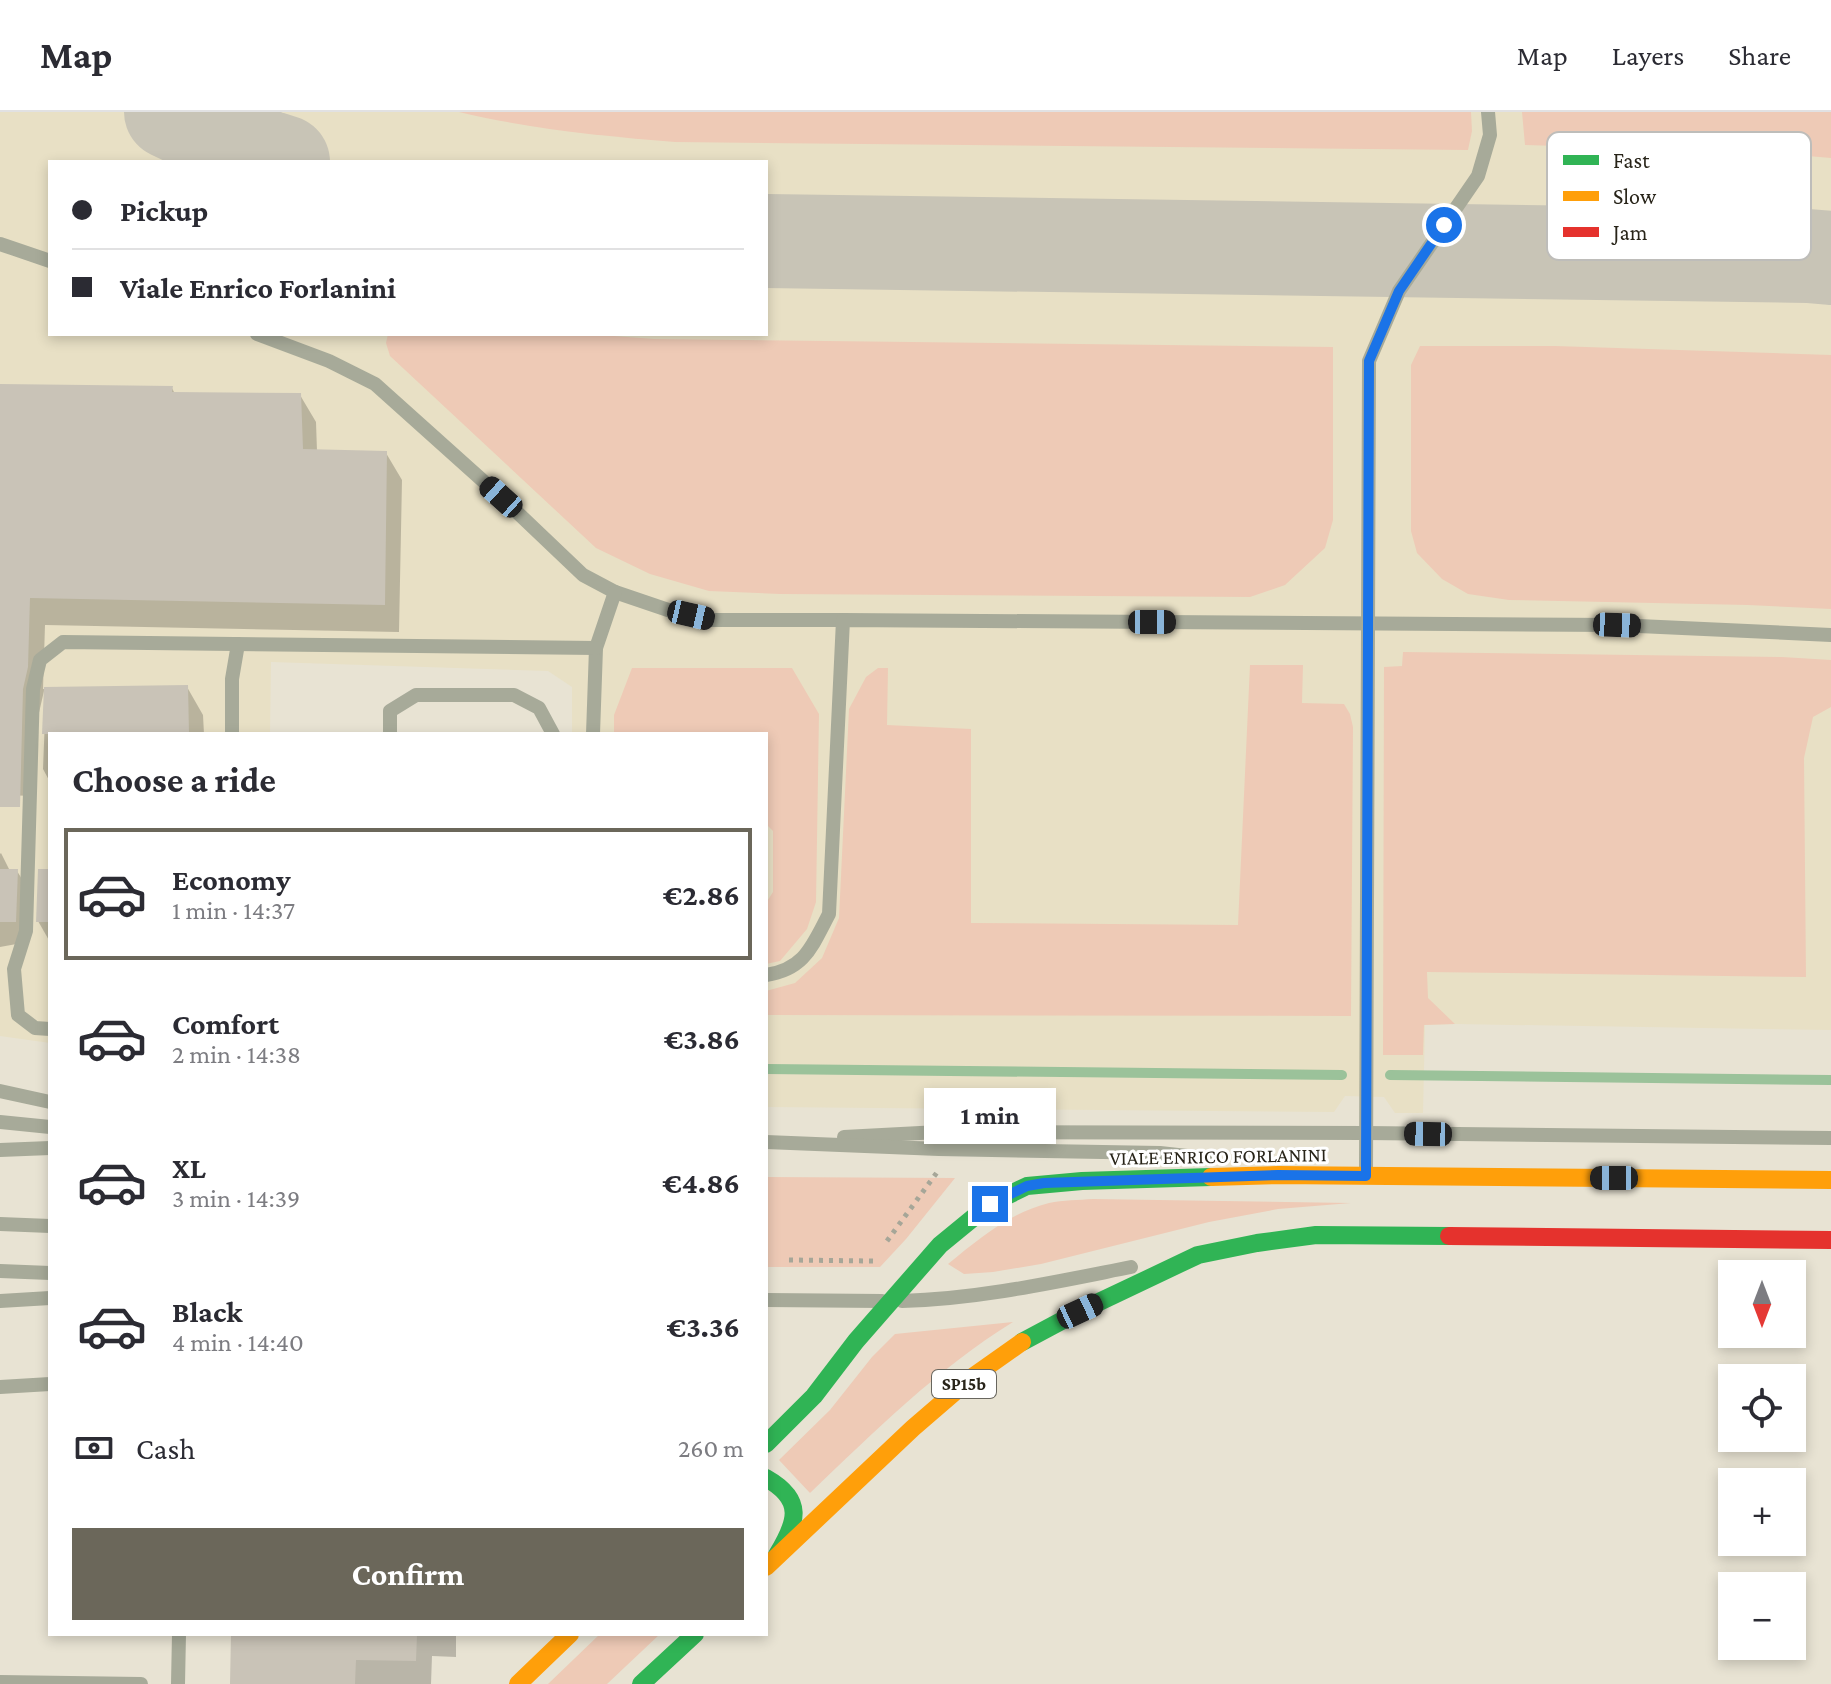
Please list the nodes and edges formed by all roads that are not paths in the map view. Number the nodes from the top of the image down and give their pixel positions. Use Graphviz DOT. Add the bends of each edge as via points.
graph roads {
  1 [pos="1488,112"];
  2 [pos="0,244"];
  3 [pos="48,260"];
  4 [pos="262,336"];
  5 [pos="615,592"];
  6 [pos="843,620"];
  7 [pos="1369,624"];
  8 [pos="1831,635"];
  9 [pos="238,644"];
  10 [pos="596,648"];
  11 [pos="232,732"];
  12 [pos="390,732"];
  13 [pos="552,732"];
  14 [pos="593,732"];
  15 [pos="768,975"];
  16 [pos="48,1029"];
  17 [pos="0,1091"];
  18 [pos="48,1102"];
  19 [pos="0,1122"];
  20 [pos="48,1127"];
  21 [pos="1366,1133"];
  22 [pos="1831,1138"];
  23 [pos="768,1141"];
  24 [pos="768,1141"];
  25 [pos="48,1148"];
  26 [pos="0,1150"];
  27 [pos="1223,1160"];
  28 [pos="1239,1162"];
  29 [pos="1366,1176"];
  30 [pos="1831,1180"];
  31 [pos="0,1224"];
  32 [pos="48,1226"];
  33 [pos="1831,1240"];
  34 [pos="1198,1255"];
  35 [pos="0,1271"];
  36 [pos="48,1273"];
  37 [pos="48,1298"];
  38 [pos="768,1300"];
  39 [pos="0,1301"];
  40 [pos="891,1301"];
  41 [pos="48,1384"];
  42 [pos="0,1387"];
  43 [pos="768,1442"];
  44 [pos="768,1479"];
  45 [pos="771,1562"];
  46 [pos="179,1636"];
  47 [pos="568,1636"];
  48 [pos="693,1636"];
  49 [pos="524,1678"];
  50 [pos="0,1682"];
  51 [pos="141,1684"];
  52 [pos="178,1684"];
  53 [pos="511,1684"];
  54 [pos="641,1684"];
  1 -- 7 [label="lane" via="1490,135 1478,176 1399,291 1369,361"];
  2 -- 3 [label="lane"];
  4 -- 5 [label="lane" via="375,384 583,575"];
  5 -- 6 [label="lane" via="710,620"];
  5 -- 10 [label="lane"];
  6 -- 7 [label="lane"];
  6 -- 15 [label="lane" via="829,914 809,952 784,972"];
  7 -- 8 [label="lane" via="1617,625"];
  7 -- 21 [label="lane"];
  9 -- 10 [label="lane"];
  9 -- 11 [label="lane"];
  9 -- 16 [label="lane" via="63,642 40,660 33,689 26,931 14,969 18,1015 35,1028"];
  10 -- 14 [label="lane"];
  12 -- 13 [label="lane" via="390,711 416,695 514,695 539,708"];
  17 -- 18 [label="lane"];
  19 -- 20 [label="lane"];
  21 -- 22 [label="lane"];
  21 -- 23 [label="lane" via="939,1132"];
  21 -- 29 [label="lane"];
  24 -- 27 [label="lane" via="1160,1153"];
  25 -- 26 [label="lane"];
  28 -- 29 [label="lane"];
  29 -- 30 [label="main road, VIALE ENRICO FORLANINI"];
  29 -- 40 [label="main road, VIALE ENRICO FORLANINI" via="1027,1186 990,1204 940,1245"];
  31 -- 32 [label="lane"];
  33 -- 34 [label="main road" via="1316,1235"];
  34 -- 40 [label="lane" via="1019,1289"];
  34 -- 45 [label="main road, SP15b" via="1024,1341 971,1378"];
  35 -- 36 [label="lane"];
  37 -- 39 [label="lane"];
  38 -- 40 [label="lane"];
  40 -- 43 [label="main road, VIALE ENRICO FORLANINI" via="814,1396"];
  41 -- 42 [label="lane"];
  44 -- 45 [label="main road" via="787,1494 794,1517 792,1530"];
  46 -- 52 [label="lane"];
  47 -- 49 [label="main road"];
  48 -- 54 [label="main road"];
  49 -- 53 [label="lane"];
  50 -- 51 [label="lane"];
}
